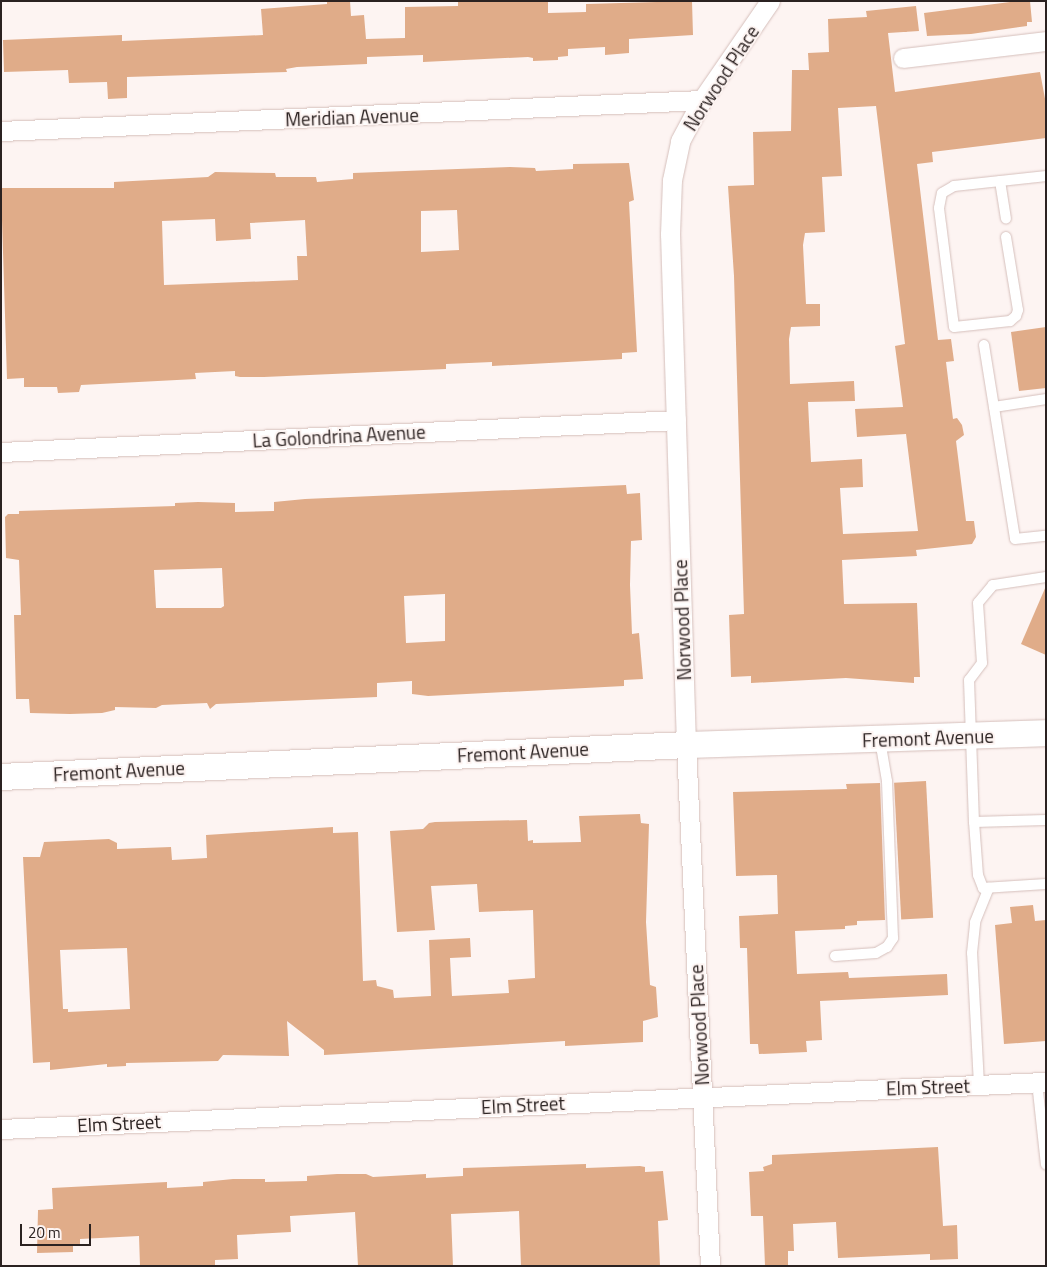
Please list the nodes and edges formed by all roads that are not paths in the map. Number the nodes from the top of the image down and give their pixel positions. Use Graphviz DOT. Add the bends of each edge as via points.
graph roads {
  1 [pos="770,1"];
  2 [pos="1046,40"];
  3 [pos="903,58"];
  4 [pos="702,100"];
  5 [pos="1,131"];
  6 [pos="1046,176"];
  7 [pos="1000,181"];
  8 [pos="1006,219"];
  9 [pos="1006,237"];
  10 [pos="984,345"];
  11 [pos="1046,399"];
  12 [pos="994,407"];
  13 [pos="676,420"];
  14 [pos="1,452"];
  15 [pos="1046,536"];
  16 [pos="1046,577"];
  17 [pos="1046,734"];
  18 [pos="973,736"];
  19 [pos="880,740"];
  20 [pos="686,745"];
  21 [pos="1,777"];
  22 [pos="1046,820"];
  23 [pos="974,822"];
  24 [pos="1046,884"];
  25 [pos="989,888"];
  26 [pos="835,956"];
  27 [pos="1041,1082"];
  28 [pos="979,1085"];
  29 [pos="703,1097"];
  30 [pos="1,1129"];
  31 [pos="1046,1164"];
  32 [pos="710,1266"];
  1 -- 4 [label="street, Norwood Place"];
  2 -- 3 [label="street"];
  4 -- 5 [label="street, Meridian Avenue"];
  4 -- 13 [label="street, Norwood Place" via="680,141 672,180 670,234"];
  6 -- 7 [label="lane"];
  7 -- 8 [label="lane"];
  7 -- 9 [label="lane" via="954,186 942,193 938,208 954,327 1010,321 1016,316 1018,310"];
  10 -- 12 [label="lane"];
  11 -- 12 [label="lane"];
  12 -- 15 [label="lane" via="1015,539"];
  13 -- 14 [label="street, La Golondrina Avenue"];
  13 -- 20 [label="street, Norwood Place"];
  16 -- 18 [label="lane" via="993,584 978,603 982,663 969,680"];
  17 -- 18 [label="main road, Fremont Avenue"];
  18 -- 19 [label="main road, Fremont Avenue"];
  18 -- 23 [label="lane"];
  19 -- 20 [label="main road, Fremont Avenue"];
  19 -- 26 [label="lane" via="887,781 893,938 887,948 876,953"];
  20 -- 21 [label="main road, Fremont Avenue"];
  20 -- 29 [label="street, Norwood Place"];
  22 -- 23 [label="lane"];
  23 -- 25 [label="lane" via="978,874 983,888"];
  24 -- 25 [label="lane"];
  25 -- 28 [label="lane" via="975,922 972,953"];
  27 -- 28 [label="street, Elm Street"];
  27 -- 31 [label="lane"];
  28 -- 29 [label="street, Elm Street"];
  29 -- 30 [label="street, Elm Street"];
  29 -- 32 [label="street, Norwood Place"];
}
